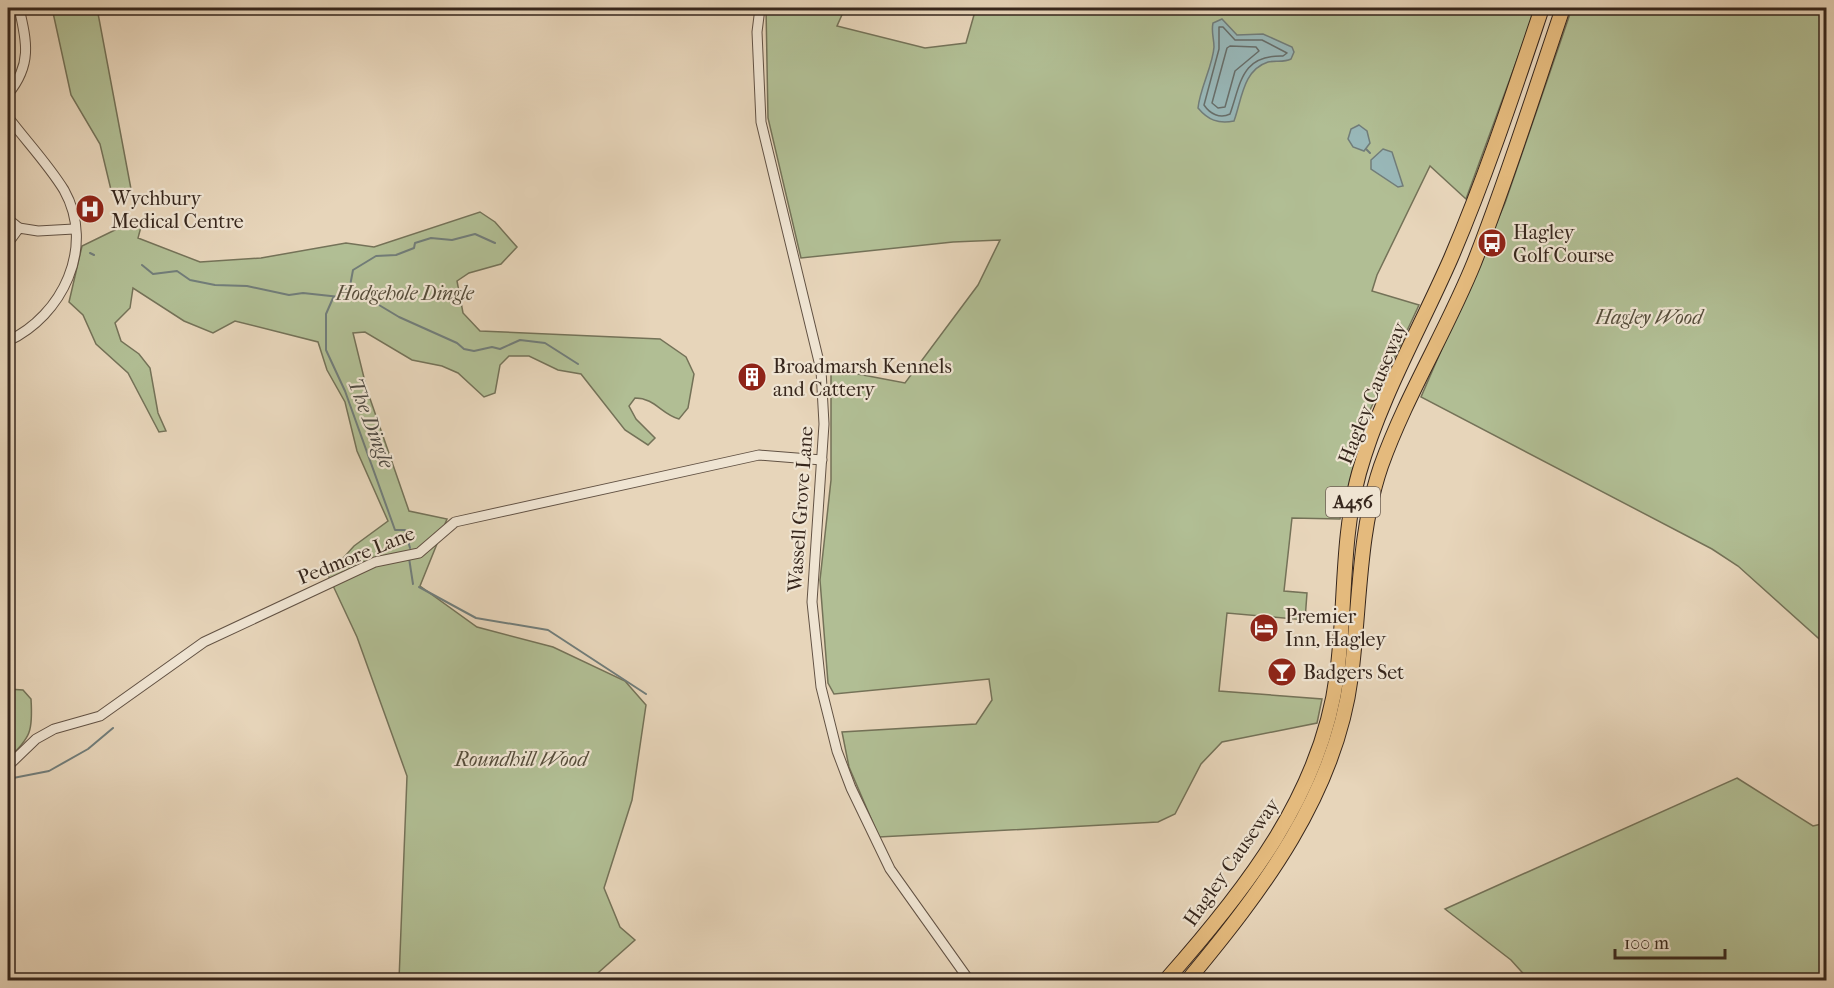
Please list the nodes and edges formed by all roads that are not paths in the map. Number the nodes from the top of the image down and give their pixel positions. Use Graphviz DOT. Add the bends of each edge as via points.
graph roads {
  1 [pos="19,8"];
  2 [pos="760,8"];
  3 [pos="1542,8"];
  4 [pos="1563,8"];
  5 [pos="8,94"];
  6 [pos="8,117"];
  7 [pos="11,128"];
  8 [pos="8,219"];
  9 [pos="19,228"];
  10 [pos="74,229"];
  11 [pos="8,243"];
  12 [pos="8,341"];
  13 [pos="822,460"];
  14 [pos="8,766"];
  15 [pos="969,981"];
  16 [pos="1166,981"];
  17 [pos="1188,981"];
  1 -- 5 [label="street" via="25,34 24,59 20,79"];
  2 -- 13 [label="street, Wassell Grove Lane" via="757,32 761,122 821,370"];
  3 -- 16 [label="highway, Hagley Causeway / A456" via="1477,192 1382,408 1359,472 1349,516 1337,675 1322,747 1274,841"];
  4 -- 17 [label="highway, Hagley Causeway / A456" via="1473,265 1416,382 1380,469 1361,570 1351,677 1342,723 1324,779 1268,875"];
  6 -- 7 [label="street"];
  7 -- 10 [label="street" via="65,192"];
  8 -- 9 [label="street"];
  9 -- 10 [label="street"];
  9 -- 11 [label="street"];
  10 -- 12 [label="street" via="74,258 62,292 39,322"];
  13 -- 14 [label="street, Pedmore Lane" via="759,455 455,522 419,553 375,562 204,642 100,716 54,729 36,739"];
  13 -- 15 [label="street, Wassell Grove Lane" via="812,602 821,687 837,752 890,869"];
}
